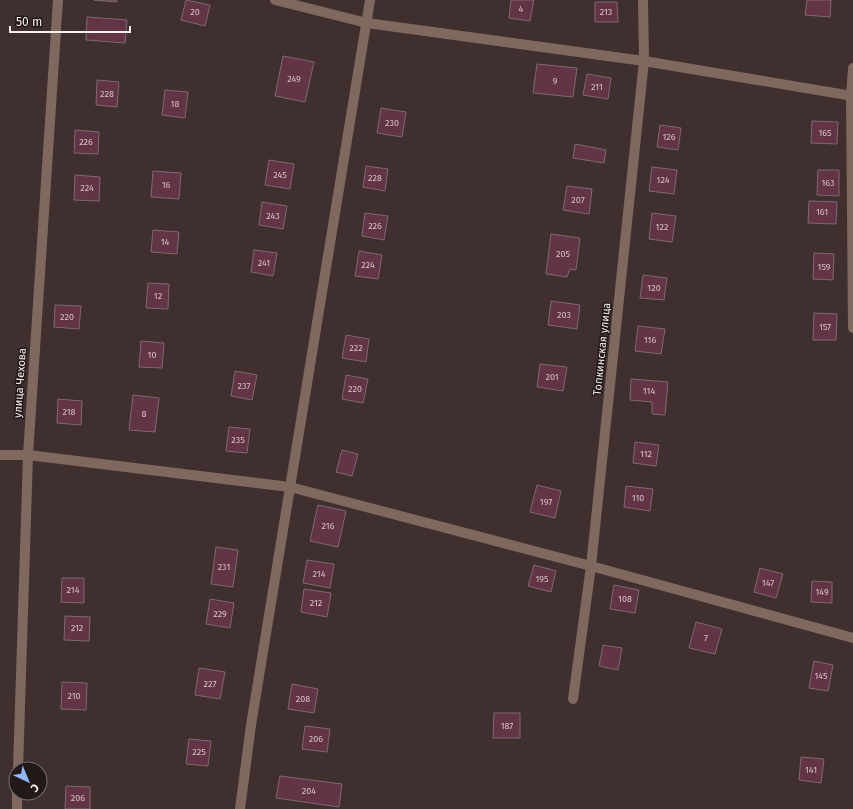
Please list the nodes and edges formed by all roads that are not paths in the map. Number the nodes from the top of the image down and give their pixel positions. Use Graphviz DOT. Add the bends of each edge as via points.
graph roads {
  1 [pos="58,0"];
  2 [pos="275,0"];
  3 [pos="370,0"];
  4 [pos="643,0"];
  5 [pos="367,22"];
  6 [pos="644,61"];
  7 [pos="853,68"];
  8 [pos="852,96"];
  9 [pos="853,328"];
  10 [pos="0,455"];
  11 [pos="28,455"];
  12 [pos="290,487"];
  13 [pos="591,566"];
  14 [pos="853,638"];
  15 [pos="573,699"];
  16 [pos="18,761"];
  17 [pos="240,809"];
  1 -- 11 [label="street, улица Чехова"];
  2 -- 5 [label="street"];
  3 -- 5 [label="street"];
  4 -- 6 [label="street, Топкинская улица"];
  5 -- 6 [label="street"];
  5 -- 12 [label="street"];
  6 -- 8 [label="street"];
  6 -- 13 [label="street, Топкинская улица"];
  7 -- 8 [label="street"];
  8 -- 9 [label="street"];
  10 -- 11 [label="street"];
  11 -- 12 [label="street"];
  11 -- 16 [label="street, улица Чехова"];
  12 -- 13 [label="street"];
  12 -- 17 [label="street" via="250,725"];
  13 -- 14 [label="street"];
  13 -- 15 [label="street, Топкинская улица"];
}
